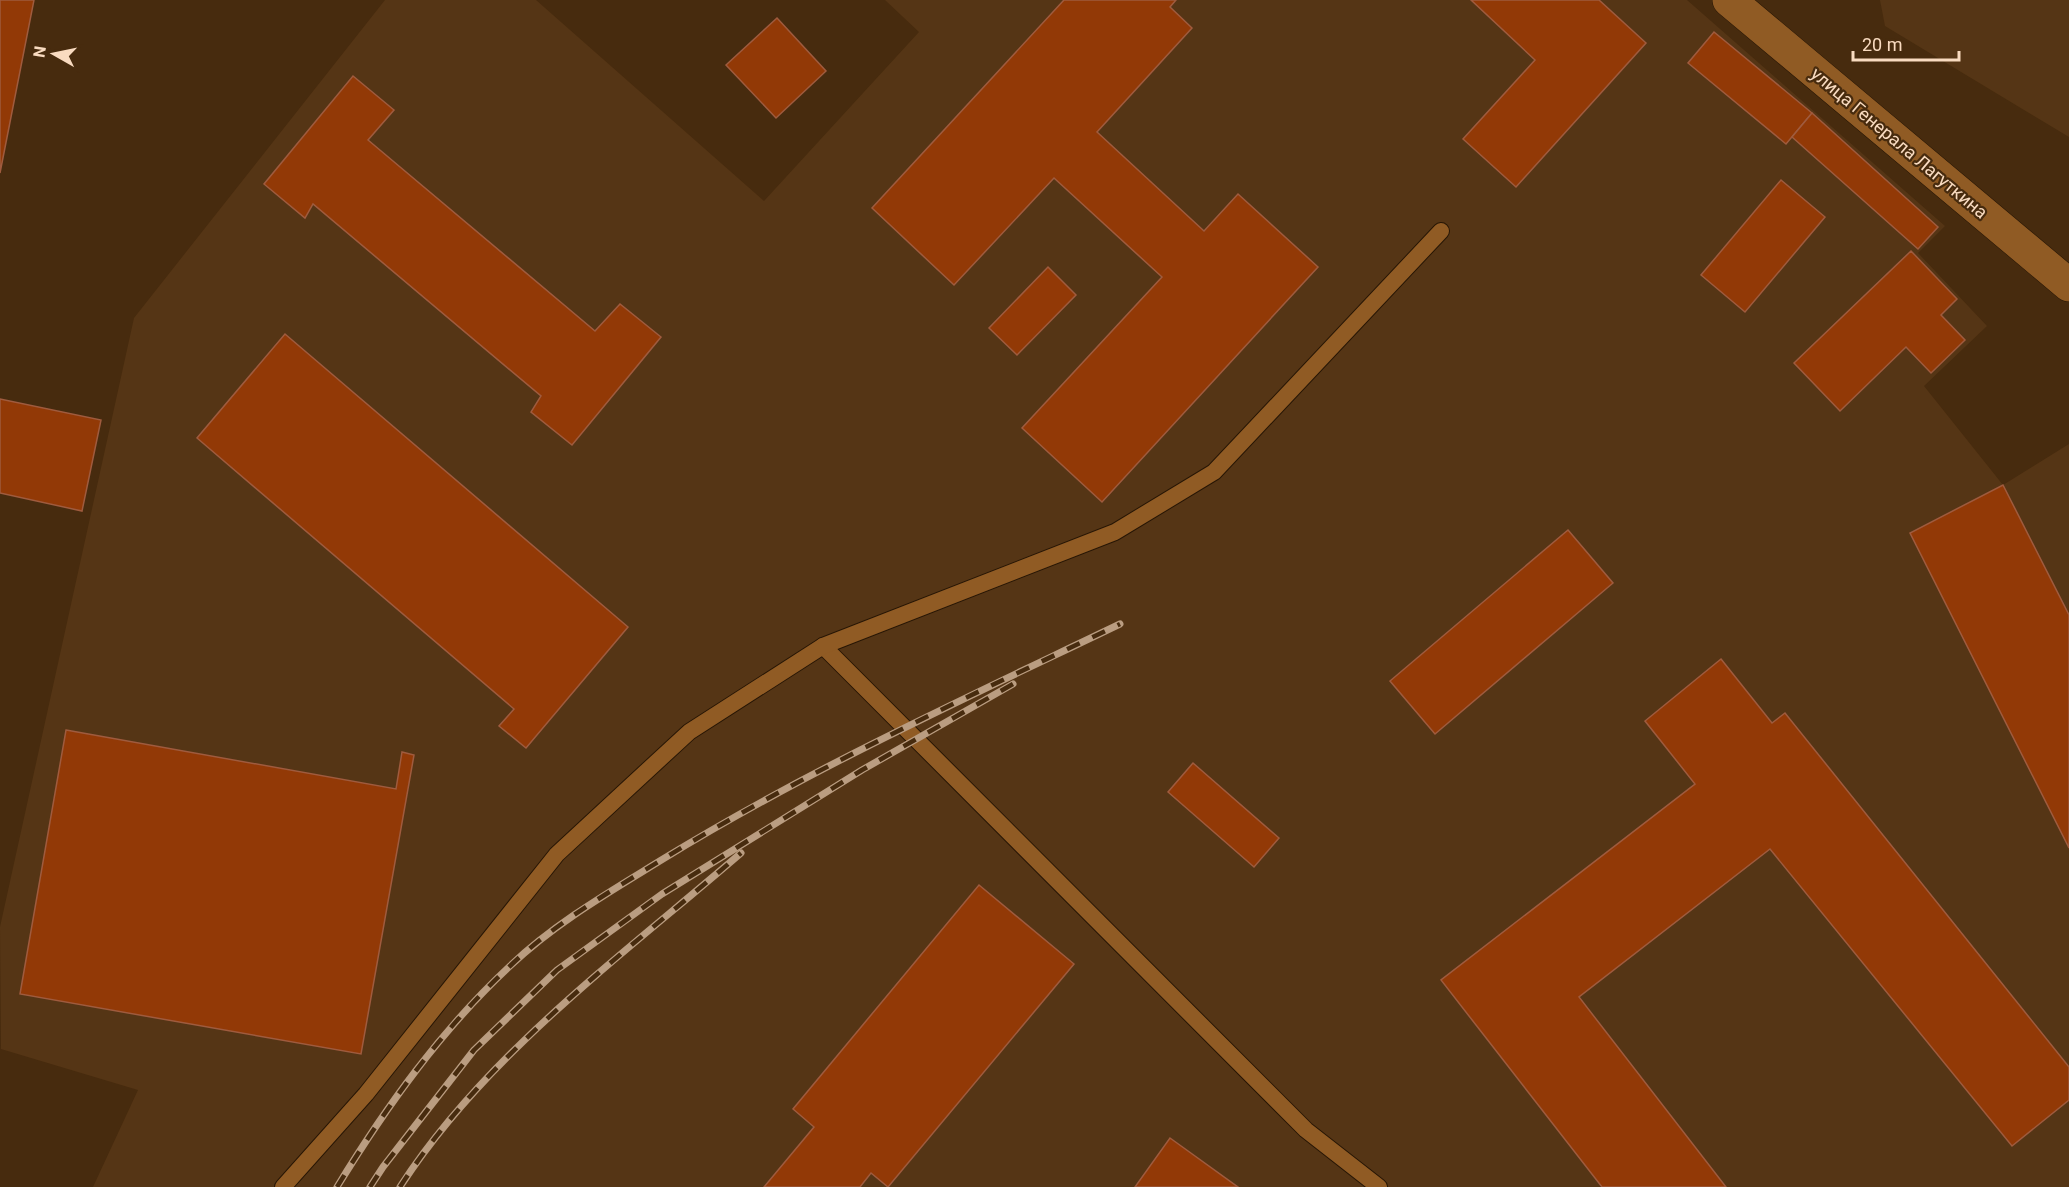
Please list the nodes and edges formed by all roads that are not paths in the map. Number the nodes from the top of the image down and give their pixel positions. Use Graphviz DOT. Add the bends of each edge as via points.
graph roads {
  1 [pos="1729,0"];
  2 [pos="1441,231"];
  3 [pos="2069,285"];
  4 [pos="823,646"];
  5 [pos="284,1187"];
  6 [pos="1379,1187"];
  1 -- 3 [label="street, улица Генерала Лагуткина"];
  2 -- 4 [label="lane" via="1214,472 1115,532"];
  4 -- 5 [label="lane" via="689,732 557,854 366,1094"];
  4 -- 6 [label="lane" via="1306,1130"];
}
